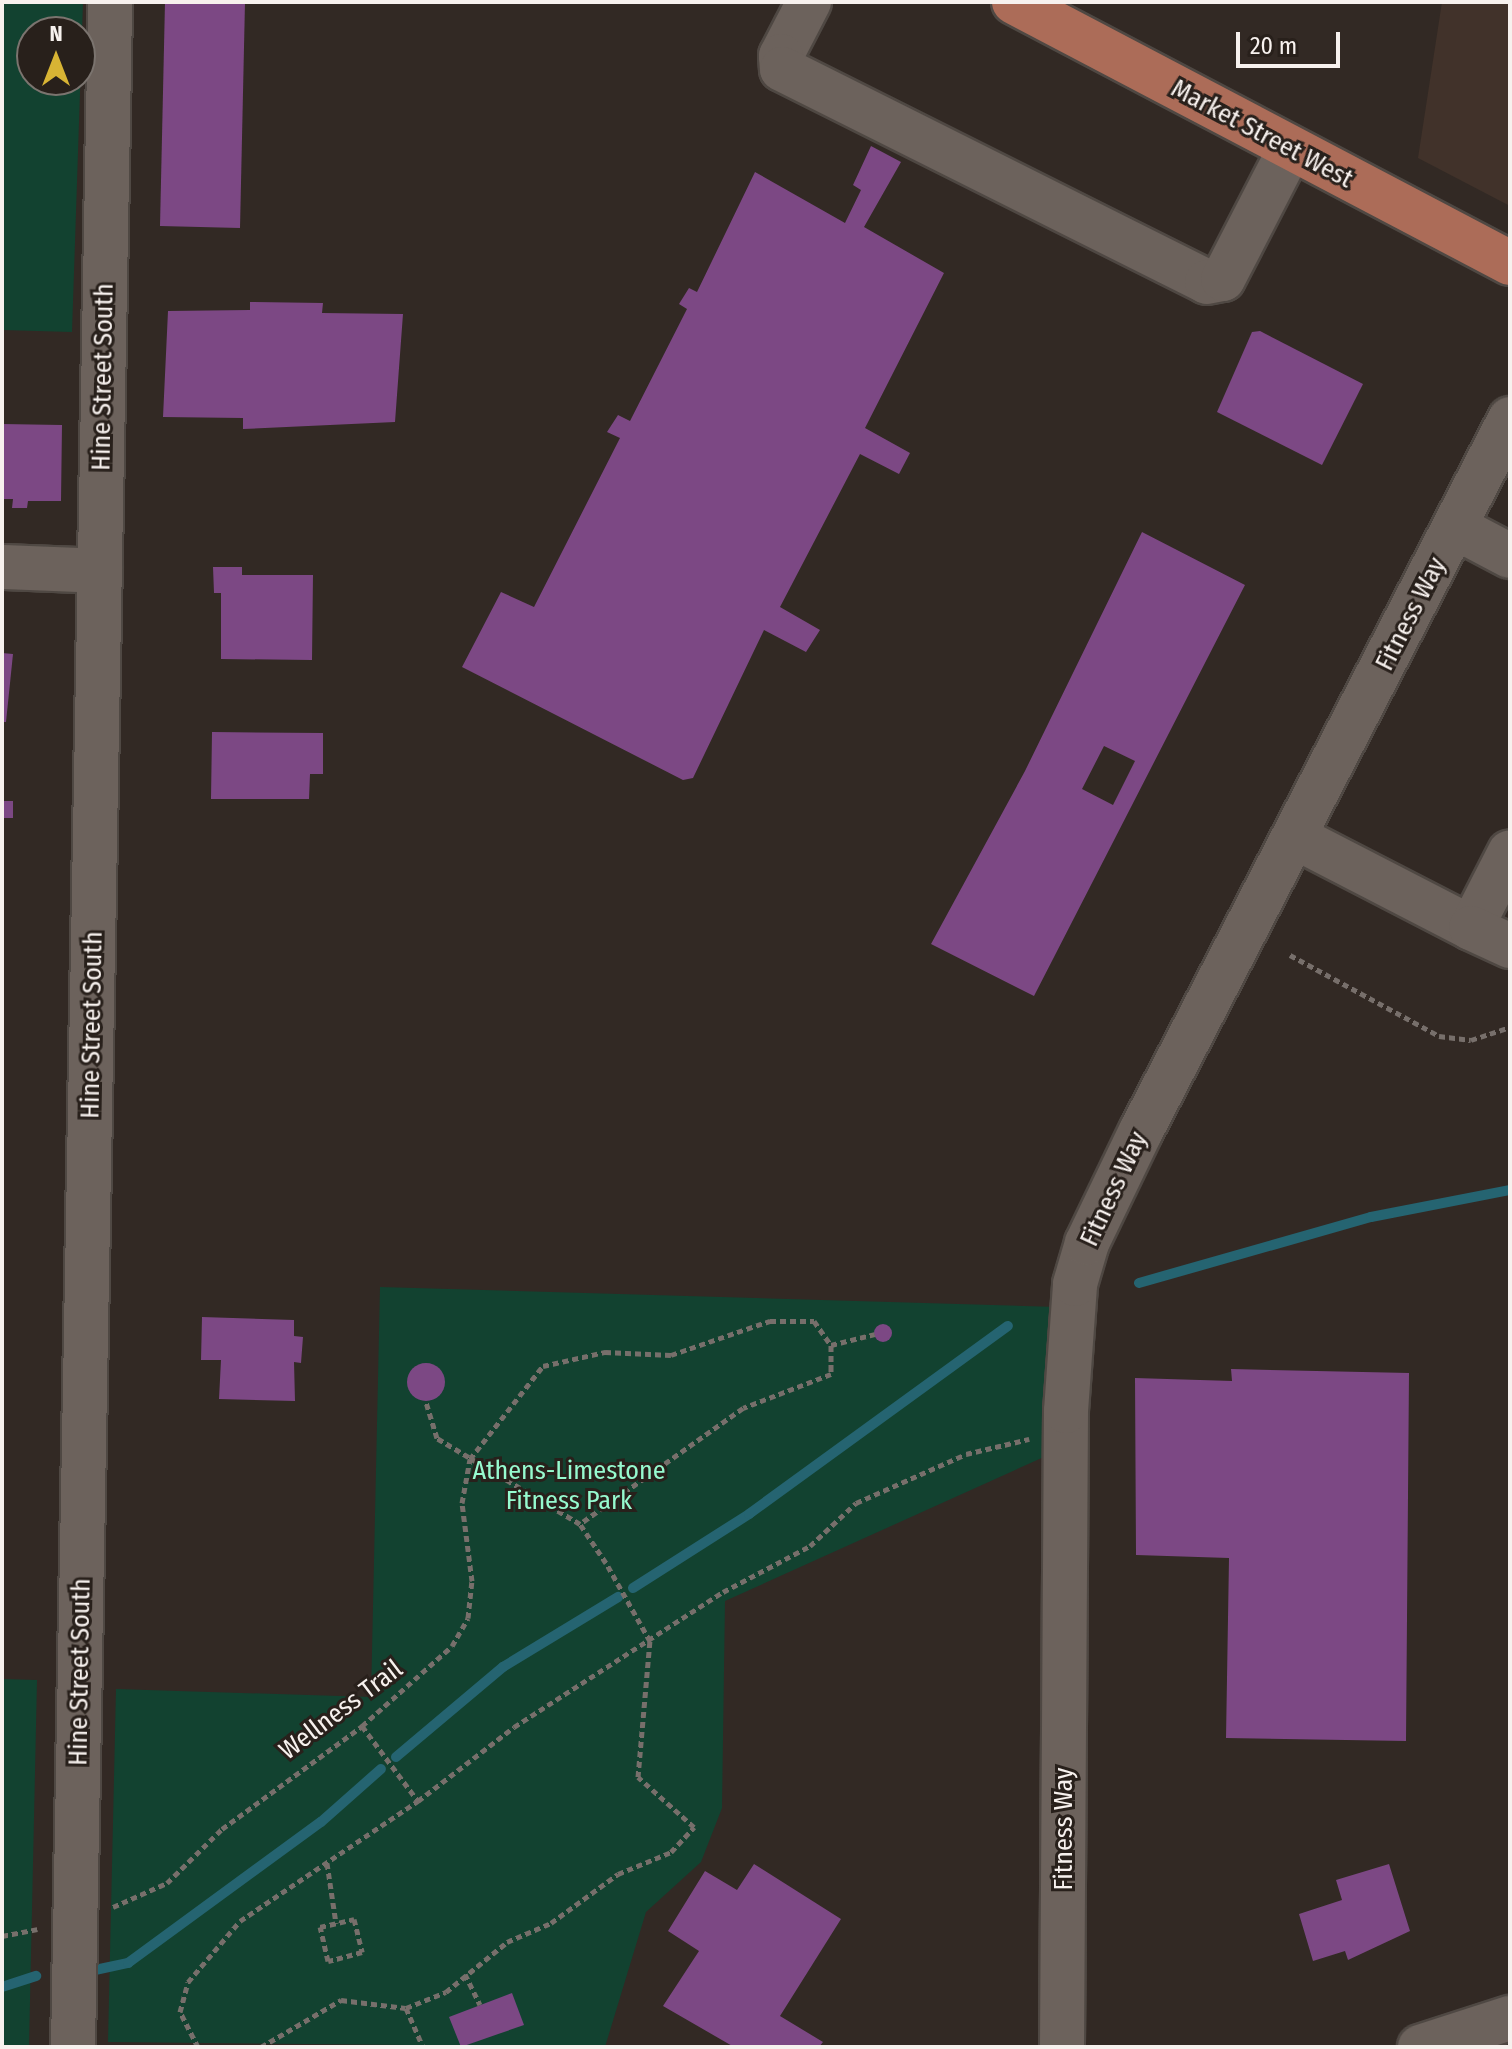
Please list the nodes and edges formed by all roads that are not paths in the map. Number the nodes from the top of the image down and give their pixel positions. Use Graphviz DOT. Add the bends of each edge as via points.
graph roads {
  1 [pos="110,2"];
  2 [pos="809,2"];
  3 [pos="1014,2"];
  4 [pos="1290,149"];
  5 [pos="1510,263"];
  6 [pos="1510,419"];
  7 [pos="1455,527"];
  8 [pos="1510,556"];
  9 [pos="2,567"];
  10 [pos="100,571"];
  11 [pos="1297,838"];
  12 [pos="1510,852"];
  13 [pos="1471,928"];
  14 [pos="1510,946"];
  15 [pos="1510,2018"];
  16 [pos="73,2047"];
  17 [pos="1062,2047"];
  18 [pos="1420,2047"];
  1 -- 10 [label="street, Hine Street South"];
  2 -- 4 [label="street" via="781,56 782,69 1207,282 1223,279"];
  3 -- 4 [label="main road, Market Street West"];
  4 -- 5 [label="main road, Market Street West"];
  6 -- 7 [label="street, Fitness Way"];
  7 -- 8 [label="street"];
  7 -- 11 [label="street, Fitness Way"];
  9 -- 10 [label="street"];
  10 -- 16 [label="street, Hine Street South"];
  11 -- 13 [label="street"];
  11 -- 17 [label="street, Fitness Way" via="1141,1131 1087,1243 1075,1284 1066,1411"];
  12 -- 13 [label="street"];
  13 -- 14 [label="street"];
  15 -- 18 [label="street"];
}
